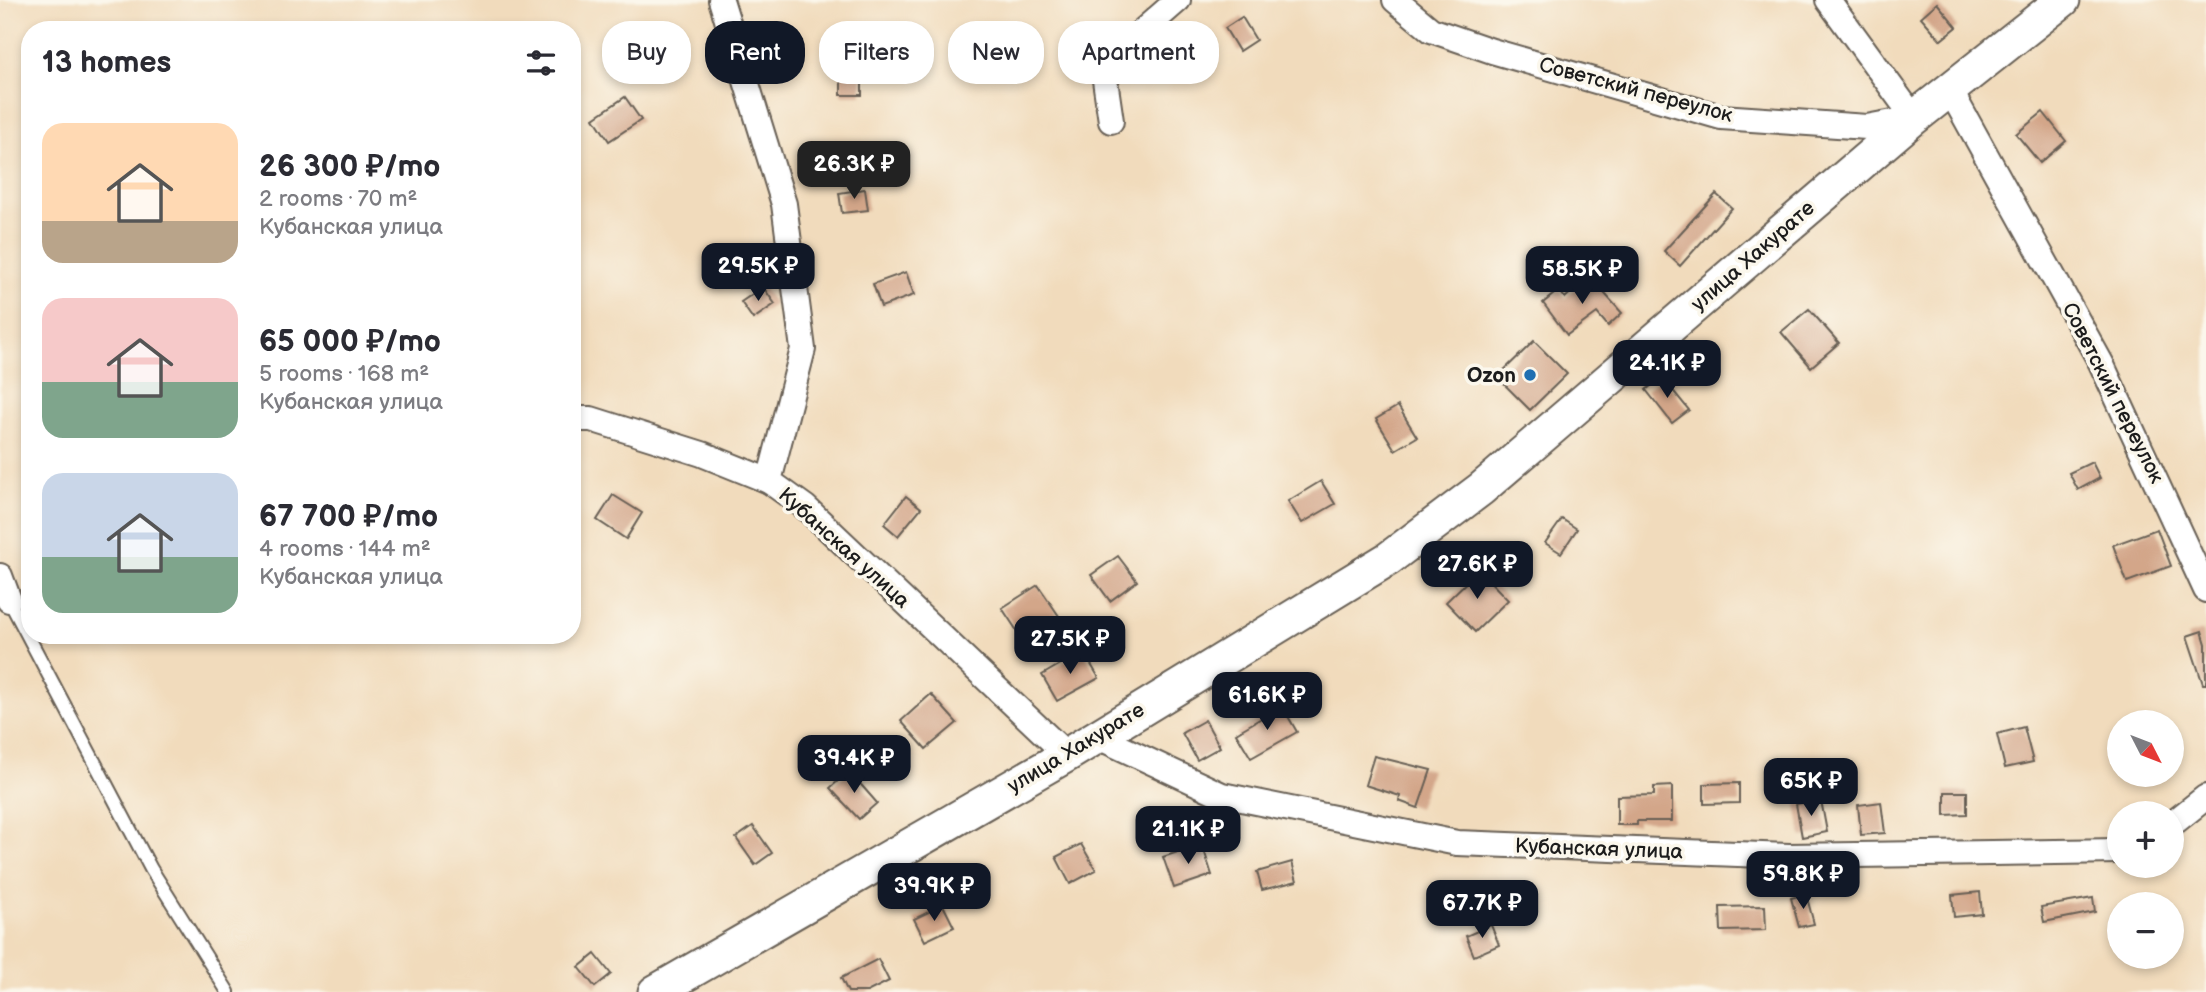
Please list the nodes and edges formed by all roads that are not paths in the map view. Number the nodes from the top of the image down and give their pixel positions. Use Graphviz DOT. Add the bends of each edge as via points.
graph roads {
  1 [pos="721,0"];
  2 [pos="1178,0"];
  3 [pos="1395,0"];
  4 [pos="1828,0"];
  5 [pos="2063,0"];
  6 [pos="1950,90"];
  7 [pos="1914,118"];
  8 [pos="1111,121"];
  9 [pos="581,419"];
  10 [pos="769,481"];
  11 [pos="0,576"];
  12 [pos="2206,590"];
  13 [pos="9,600"];
  14 [pos="21,623"];
  15 [pos="32,644"];
  16 [pos="1096,736"];
  17 [pos="1067,755"];
  18 [pos="2206,797"];
  19 [pos="2184,814"];
  20 [pos="2107,851"];
  21 [pos="228,992"];
  22 [pos="655,992"];
  1 -- 10 [label="street, Кубанская улица" via="784,204 803,349"];
  2 -- 8 [label="street" via="1130,42 1105,80"];
  3 -- 7 [label="street, Советский переулок" via="1432,30 1721,117 1867,127"];
  4 -- 7 [label="street"];
  5 -- 6 [label="street, улица Хакурате"];
  6 -- 7 [label="street, улица Хакурате"];
  6 -- 12 [label="street, Советский переулок" via="2101,363"];
  7 -- 16 [label="street, улица Хакурате" via="1481,489 1388,559"];
  9 -- 10 [label="street" via="702,454"];
  10 -- 17 [label="street, Кубанская улица" via="805,508"];
  11 -- 13 [label="street"];
  13 -- 14 [label="lane"];
  15 -- 21 [label="lane" via="151,869"];
  16 -- 17 [label="street, улица Хакурате"];
  16 -- 20 [label="street, Кубанская улица" via="1222,794 1457,844 1789,856"];
  17 -- 22 [label="street, улица Хакурате"];
  18 -- 19 [label="street"];
}
